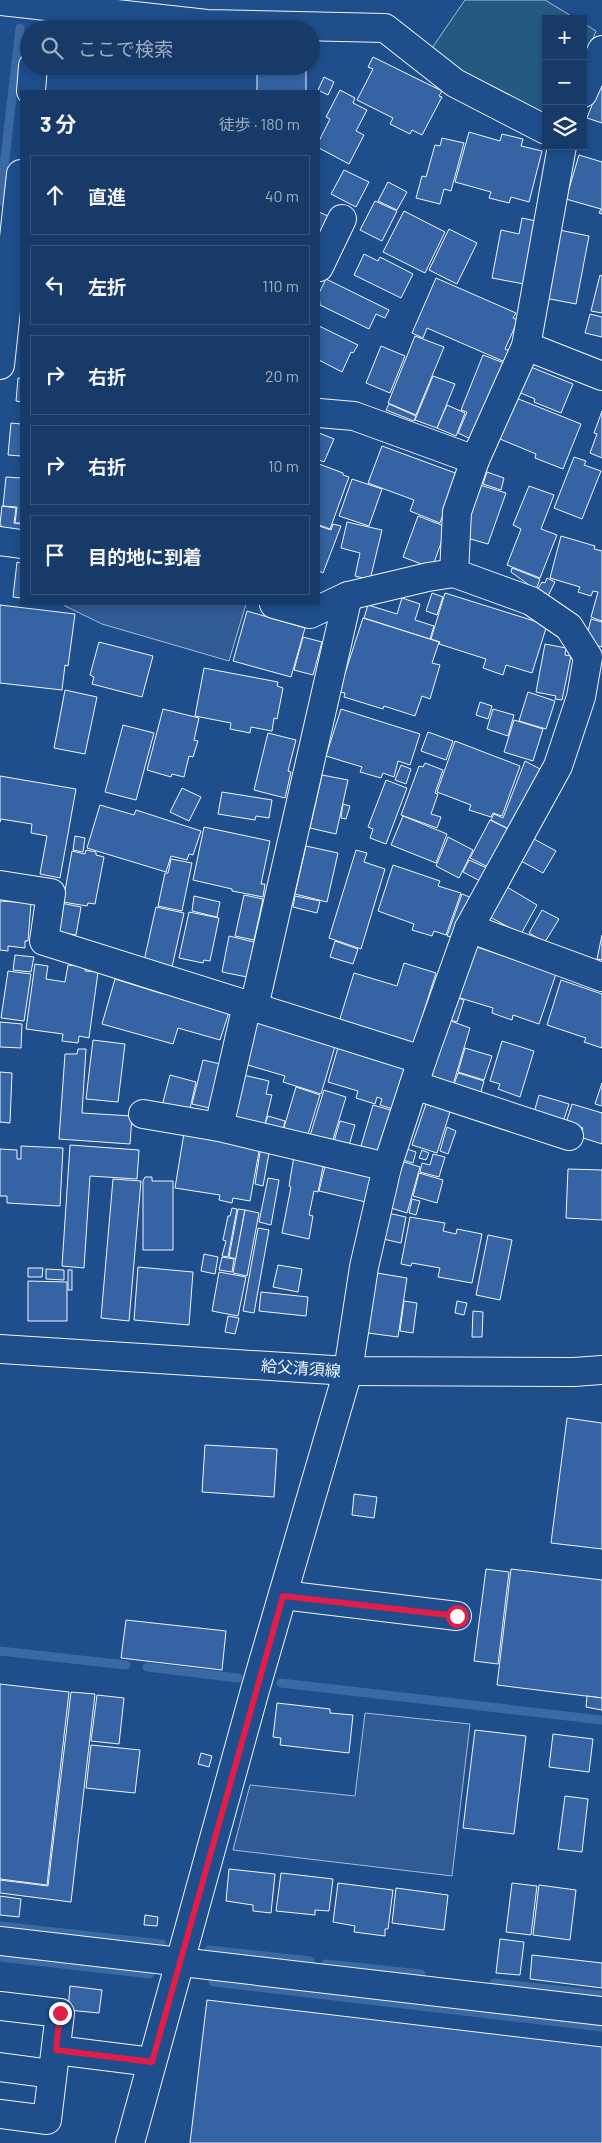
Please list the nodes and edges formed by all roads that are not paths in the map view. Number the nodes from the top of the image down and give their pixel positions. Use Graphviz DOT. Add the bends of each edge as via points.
graph roads {
  1 [pos="0,1"];
  2 [pos="39,11"];
  3 [pos="155,20"];
  4 [pos="320,27"];
  5 [pos="602,50"];
  6 [pos="32,75"];
  7 [pos="587,84"];
  8 [pos="30,90"];
  9 [pos="542,128"];
  10 [pos="561,150"];
  11 [pos="20,180"];
  12 [pos="342,219"];
  13 [pos="320,265"];
  14 [pos="5,269"];
  15 [pos="526,346"];
  16 [pos="20,362"];
  17 [pos="0,363"];
  18 [pos="602,376"];
  19 [pos="320,413"];
  20 [pos="475,460"];
  21 [pos="0,541"];
  22 [pos="20,544"];
  23 [pos="454,573"];
  24 [pos="348,596"];
  25 [pos="278,605"];
  26 [pos="592,698"];
  27 [pos="0,885"];
  28 [pos="470,928"];
  29 [pos="602,976"];
  30 [pos="251,1006"];
  31 [pos="422,1060"];
  32 [pos="414,1085"];
  33 [pos="143,1114"];
  34 [pos="219,1127"];
  35 [pos="568,1136"];
  36 [pos="387,1166"];
  37 [pos="0,1349"];
  38 [pos="602,1370"];
  39 [pos="348,1371"];
  40 [pos="283,1596"];
  41 [pos="457,1616"];
  42 [pos="0,1941"];
  43 [pos="180,1962"];
  44 [pos="0,2006"];
  45 [pos="602,2011"];
  46 [pos="54,2062"];
  47 [pos="152,2062"];
  48 [pos="0,2067"];
  49 [pos="0,2114"];
  50 [pos="130,2143"];
  1 -- 2 [label="street"];
  2 -- 3 [label="street"];
  4 -- 9 [label="street" via="386,28 455,82"];
  5 -- 7 [label="street"];
  6 -- 8 [label="street"];
  10 -- 15 [label="street"];
  11 -- 14 [label="street"];
  12 -- 13 [label="street"];
  14 -- 17 [label="street"];
  15 -- 18 [label="street"];
  15 -- 20 [label="street"];
  16 -- 17 [label="street"];
  19 -- 20 [label="street" via="354,416"];
  20 -- 23 [label="street" via="457,512"];
  21 -- 22 [label="street"];
  23 -- 24 [label="street"];
  23 -- 26 [label="street" via="531,601 568,626 588,658"];
  24 -- 25 [label="street" via="310,614"];
  24 -- 30 [label="street"];
  26 -- 28 [label="street"];
  27 -- 30 [label="street" via="51,893 44,941"];
  28 -- 29 [label="street"];
  28 -- 31 [label="street"];
  30 -- 31 [label="street"];
  30 -- 34 [label="street"];
  31 -- 32 [label="street"];
  32 -- 35 [label="street"];
  32 -- 36 [label="street"];
  33 -- 34 [label="street"];
  34 -- 36 [label="street"];
  36 -- 39 [label="street" via="364,1267"];
  37 -- 39 [label="street, 給父清須線"];
  38 -- 39 [label="street, 給父清須線"];
  39 -- 40 [label="street"];
  40 -- 41 [label="street"];
  40 -- 43 [label="street"];
  42 -- 43 [label="street"];
  43 -- 45 [label="street"];
  43 -- 47 [label="street"];
  44 -- 46 [label="street" via="60,2013"];
  46 -- 47 [label="street"];
  46 -- 48 [label="street"];
  46 -- 49 [label="street" via="47,2120"];
  47 -- 50 [label="street"];
}
